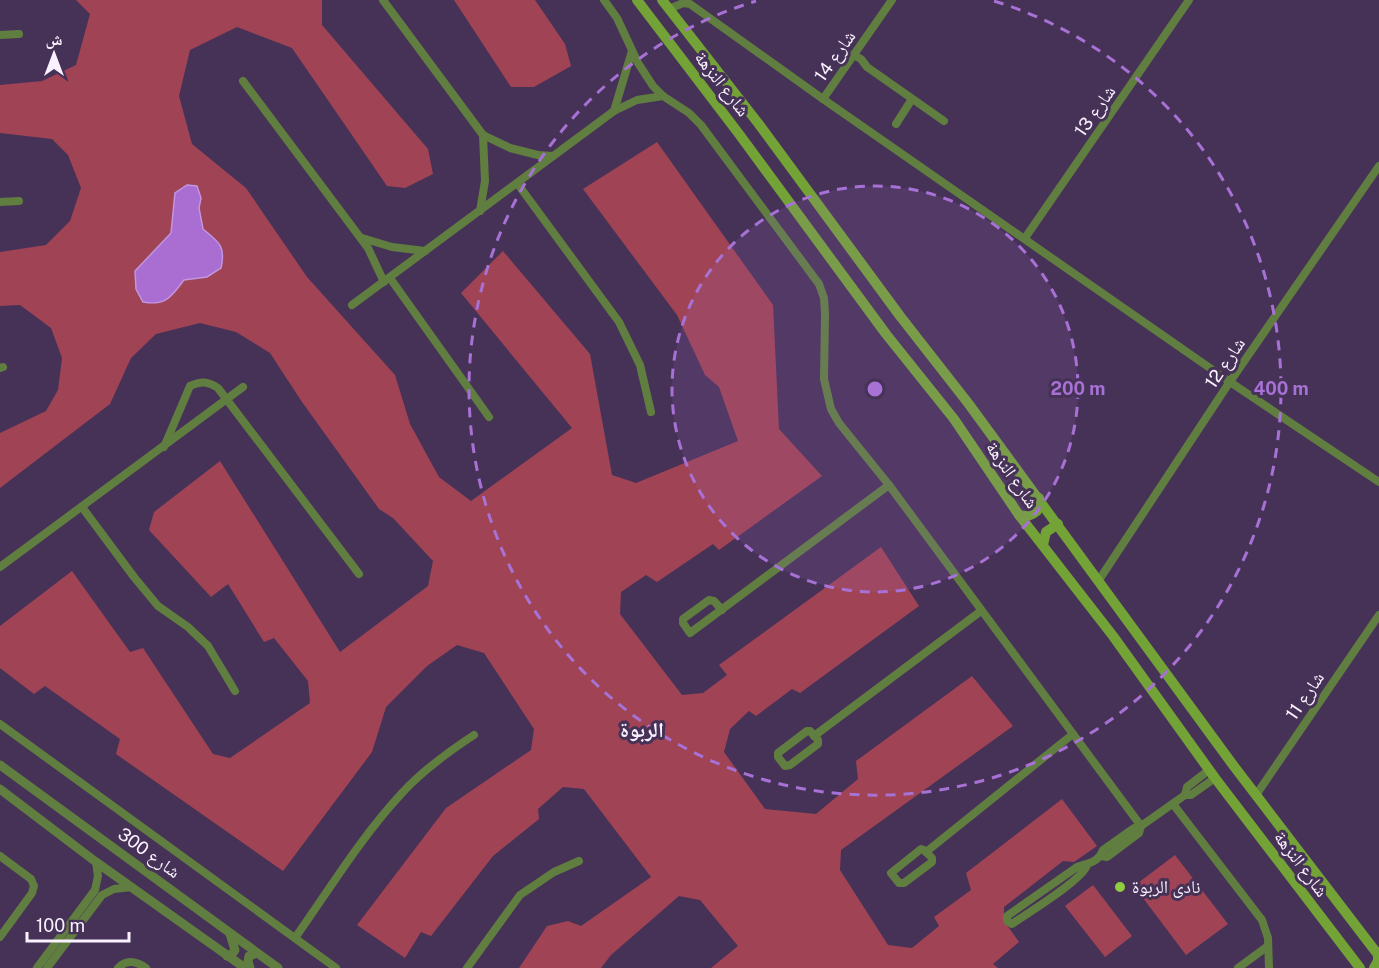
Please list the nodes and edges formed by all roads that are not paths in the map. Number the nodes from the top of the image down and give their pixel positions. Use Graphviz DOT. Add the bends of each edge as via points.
graph roads {
  1 [pos="383,0"];
  2 [pos="604,0"];
  3 [pos="637,0"];
  4 [pos="892,0"];
  5 [pos="1189,0"];
  6 [pos="665,5"];
  7 [pos="682,27"];
  8 [pos="19,34"];
  9 [pos="0,35"];
  10 [pos="666,39"];
  11 [pos="632,51"];
  12 [pos="702,53"];
  13 [pos="851,59"];
  14 [pos="686,64"];
  15 [pos="243,81"];
  16 [pos="663,96"];
  17 [pos="823,99"];
  18 [pos="912,99"];
  19 [pos="614,111"];
  20 [pos="944,121"];
  21 [pos="896,124"];
  22 [pos="483,135"];
  23 [pos="553,156"];
  24 [pos="1379,166"];
  25 [pos="517,183"];
  26 [pos="19,201"];
  27 [pos="0,202"];
  28 [pos="480,211"];
  29 [pos="361,238"];
  30 [pos="1025,238"];
  31 [pos="425,251"];
  32 [pos="387,280"];
  33 [pos="352,305"];
  34 [pos="1230,382"];
  35 [pos="243,387"];
  36 [pos="227,399"];
  37 [pos="651,412"];
  38 [pos="489,417"];
  39 [pos="164,447"];
  40 [pos="1379,482"];
  41 [pos="889,484"];
  42 [pos="1039,498"];
  43 [pos="82,507"];
  44 [pos="1019,515"];
  45 [pos="1058,524"];
  46 [pos="1043,545"];
  47 [pos="0,567"];
  48 [pos="359,574"];
  49 [pos="1099,580"];
  50 [pos="722,610"];
  51 [pos="981,611"];
  52 [pos="1379,615"];
  53 [pos="235,691"];
  54 [pos="0,724"];
  55 [pos="1073,734"];
  56 [pos="474,735"];
  57 [pos="814,735"];
  58 [pos="0,765"];
  59 [pos="1212,774"];
  60 [pos="0,789"];
  61 [pos="1256,795"];
  62 [pos="1173,804"];
  63 [pos="1141,826"];
  64 [pos="926,852"];
  65 [pos="0,856"];
  66 [pos="579,861"];
  67 [pos="96,862"];
  68 [pos="1087,865"];
  69 [pos="97,883"];
  70 [pos="132,887"];
  71 [pos="108,892"];
  72 [pos="1040,893"];
  73 [pos="1046,901"];
  74 [pos="0,920"];
  75 [pos="8,926"];
  76 [pos="230,934"];
  77 [pos="0,937"];
  78 [pos="295,938"];
  79 [pos="1268,946"];
  80 [pos="257,953"];
  81 [pos="1378,955"];
  82 [pos="227,956"];
  83 [pos="37,968"];
  84 [pos="47,968"];
  85 [pos="118,968"];
  86 [pos="146,968"];
  87 [pos="245,968"];
  88 [pos="250,968"];
  89 [pos="278,968"];
  90 [pos="336,968"];
  91 [pos="467,968"];
  92 [pos="1238,968"];
  93 [pos="1269,968"];
  94 [pos="1360,968"];
  95 [pos="1374,968"];
  1 -- 22 [label="street"];
  2 -- 11 [label="street"];
  3 -- 10 [label="main road, شارع النزهة"];
  4 -- 13 [label="street, شارع 14"];
  5 -- 30 [label="street, شارع 13"];
  6 -- 7 [label="main road, شارع النزهة"];
  6 -- 17 [label="street" via="690,4"];
  7 -- 10 [label="main road" via="675,38"];
  7 -- 12 [label="main road, شارع النزهة"];
  8 -- 9 [label="street"];
  10 -- 14 [label="main road, شارع النزهة"];
  11 -- 16 [label="street"];
  11 -- 19 [label="street"];
  12 -- 14 [label="main road" via="693,53"];
  12 -- 42 [label="main road, شارع النزهة"];
  13 -- 17 [label="street, شارع 14"];
  13 -- 18 [label="street" via="856,67 867,68"];
  14 -- 44 [label="main road, شارع النزهة" via="954,419"];
  15 -- 29 [label="street"];
  16 -- 19 [label="street" via="637,100"];
  16 -- 41 [label="street" via="689,112 701,125 819,284 825,314 824,379 831,409"];
  17 -- 30 [label="street"];
  18 -- 20 [label="street"];
  18 -- 21 [label="street"];
  19 -- 23 [label="street"];
  22 -- 23 [label="street" via="517,150"];
  22 -- 28 [label="street" via="485,165"];
  23 -- 25 [label="street"];
  24 -- 34 [label="street, شارع 12"];
  25 -- 28 [label="street"];
  25 -- 37 [label="street" via="619,322 640,365"];
  26 -- 27 [label="street"];
  28 -- 31 [label="street"];
  29 -- 31 [label="street"];
  29 -- 32 [label="street"];
  30 -- 34 [label="street"];
  31 -- 32 [label="street"];
  32 -- 33 [label="street"];
  32 -- 38 [label="street"];
  34 -- 40 [label="street"];
  34 -- 49 [label="street, شارع 12"];
  35 -- 36 [label="street"];
  36 -- 39 [label="street"];
  36 -- 39 [label="street" via="209,382 190,386"];
  36 -- 48 [label="street"];
  39 -- 43 [label="street"];
  41 -- 50 [label="street"];
  41 -- 51 [label="street"];
  42 -- 44 [label="main road" via="1037,511"];
  42 -- 45 [label="main road, شارع النزهة"];
  43 -- 47 [label="street"];
  43 -- 53 [label="street" via="158,606 208,646"];
  44 -- 46 [label="main road, شارع النزهة"];
  45 -- 46 [label="main road" via="1046,532"];
  45 -- 49 [label="main road, شارع النزهة"];
  46 -- 59 [label="main road, شارع النزهة"];
  49 -- 61 [label="main road, شارع النزهة"];
  50 -- 50 [label="street" via="709,600 682,621 690,633"];
  51 -- 55 [label="street"];
  51 -- 57 [label="street"];
  52 -- 61 [label="street, شارع 11"];
  54 -- 78 [label="street"];
  55 -- 63 [label="street"];
  55 -- 64 [label="street"];
  56 -- 78 [label="street" via="403,792"];
  57 -- 57 [label="street" via="804,732 778,753 785,766 818,744"];
  58 -- 76 [label="street, شارع 300"];
  59 -- 62 [label="street" via="1187,787 1185,795"];
  59 -- 94 [label="main road, شارع النزهة"];
  60 -- 67 [label="street, شارع 300"];
  61 -- 81 [label="main road, شارع النزهة"];
  62 -- 63 [label="street"];
  62 -- 79 [label="street" via="1262,920"];
  63 -- 68 [label="street" via="1139,833 1107,857 1101,856"];
  64 -- 64 [label="street" via="921,849 894,870 892,875 898,883 904,883 932,862"];
  65 -- 75 [label="street" via="31,879 34,886"];
  66 -- 91 [label="street" via="520,895"];
  67 -- 69 [label="street"];
  67 -- 70 [label="street, شارع 300"];
  68 -- 72 [label="street" via="1077,867"];
  68 -- 73 [label="street" via="1082,874"];
  69 -- 71 [label="street"];
  69 -- 83 [label="street"];
  70 -- 71 [label="street"];
  70 -- 82 [label="street, شارع 300"];
  71 -- 84 [label="street" via="98,899"];
  72 -- 73 [label="street"];
  72 -- 73 [label="street" via="1007,916 1007,921 1012,924"];
  74 -- 75 [label="street"];
  75 -- 77 [label="street"];
  76 -- 80 [label="street, شارع 300"];
  76 -- 82 [label="street" via="235,950"];
  78 -- 90 [label="street"];
  79 -- 92 [label="street"];
  79 -- 93 [label="street"];
  80 -- 88 [label="street" via="249,956"];
  80 -- 89 [label="street, شارع 300"];
  81 -- 95 [label="main road"];
  82 -- 87 [label="street, شارع 300"];
  85 -- 86 [label="street" via="130,962"];
}
